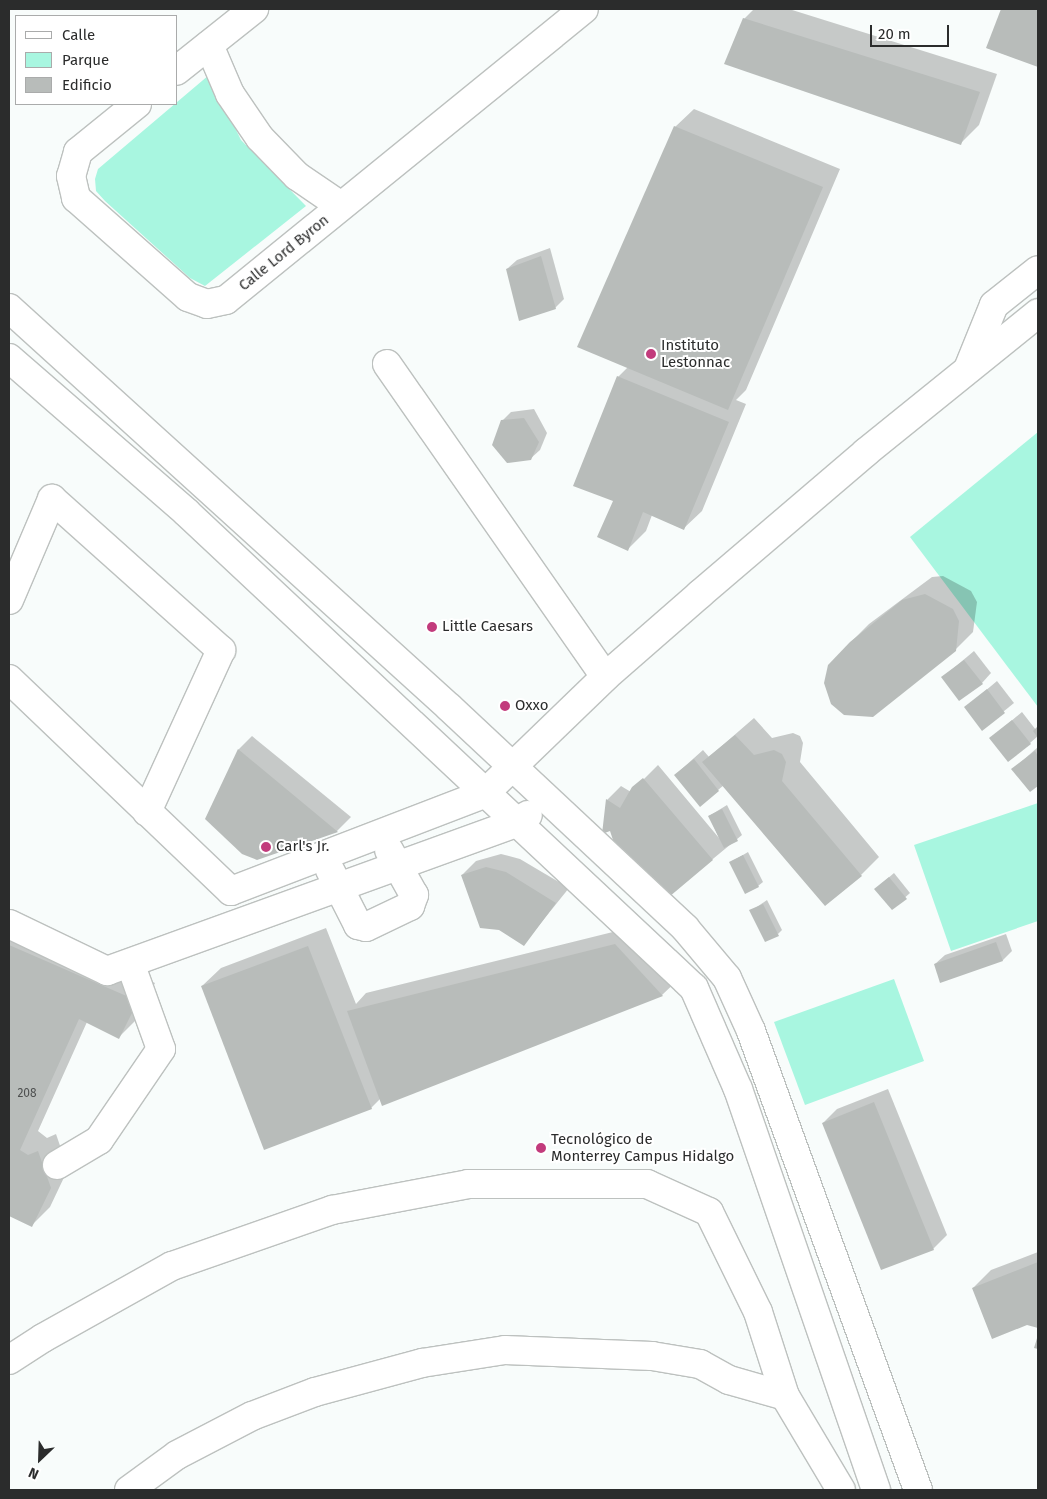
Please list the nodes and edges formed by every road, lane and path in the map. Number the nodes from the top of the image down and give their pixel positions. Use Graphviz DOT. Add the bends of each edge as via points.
graph roads {
  1 [pos="254,9"];
  2 [pos="584,9"];
  3 [pos="209,45"];
  4 [pos="178,70"];
  5 [pos="136,105"];
  6 [pos="341,206"];
  7 [pos="1038,270"];
  8 [pos="9,308"];
  9 [pos="1038,314"];
  10 [pos="9,358"];
  11 [pos="387,364"];
  12 [pos="967,370"];
  13 [pos="9,600"];
  14 [pos="606,677"];
  15 [pos="9,679"];
  16 [pos="512,768"];
  17 [pos="484,794"];
  18 [pos="549,802"];
  19 [pos="147,812"];
  20 [pos="515,823"];
  21 [pos="380,834"];
  22 [pos="474,838"];
  23 [pos="548,852"];
  24 [pos="322,856"];
  25 [pos="398,865"];
  26 [pos="338,887"];
  27 [pos="230,891"];
  28 [pos="253,918"];
  29 [pos="9,924"];
  30 [pos="130,963"];
  31 [pos="57,1165"];
  32 [pos="9,1360"];
  33 [pos="785,1396"];
  34 [pos="835,1486"];
  35 [pos="129,1490"];
  36 [pos="876,1490"];
  37 [pos="918,1490"];
  1 -- 3 [label="street"];
  2 -- 6 [label="street, Calle Lord Byron"];
  3 -- 4 [label="street"];
  3 -- 6 [label="street" via="230,94 260,138 297,176"];
  5 -- 6 [label="street, Calle Lord Byron" via="78,152 71,176 76,198 188,297 207,304 226,300"];
  7 -- 12 [label="street" via="994,305"];
  8 -- 16 [label="street" via="194,473"];
  9 -- 12 [label="street"];
  10 -- 17 [label="street" via="186,512"];
  11 -- 14 [label="street"];
  12 -- 14 [label="street" via="866,452"];
  13 -- 19 [label="street" via="52,500 221,650"];
  14 -- 16 [label="street"];
  15 -- 19 [label="street"];
  16 -- 17 [label="street"];
  16 -- 18 [label="street"];
  17 -- 20 [label="street"];
  17 -- 21 [label="street"];
  18 -- 20 [label="street"];
  18 -- 37 [label="street" via="685,928 727,978 751,1031"];
  19 -- 27 [label="street"];
  20 -- 22 [label="street"];
  20 -- 23 [label="street"];
  21 -- 24 [label="street"];
  21 -- 25 [label="street"];
  22 -- 23 [label="street"];
  22 -- 25 [label="street"];
  23 -- 36 [label="street" via="694,988 738,1089"];
  24 -- 26 [label="street"];
  24 -- 27 [label="street"];
  25 -- 26 [label="street"];
  25 -- 26 [label="street" via="414,895 410,906 366,928 358,925"];
  26 -- 28 [label="street"];
  27 -- 28 [label="street"];
  28 -- 30 [label="street"];
  29 -- 30 [label="street" via="107,971"];
  30 -- 31 [label="street" via="161,1048 99,1140"];
  32 -- 33 [label="street" via="172,1266 332,1210 468,1184 647,1184 709,1212 758,1312"];
  33 -- 34 [label="street"];
  33 -- 35 [label="street" via="728,1380 700,1364 652,1356 591,1351 497,1351 422,1363 315,1392 252,1416 186,1451"];
}
